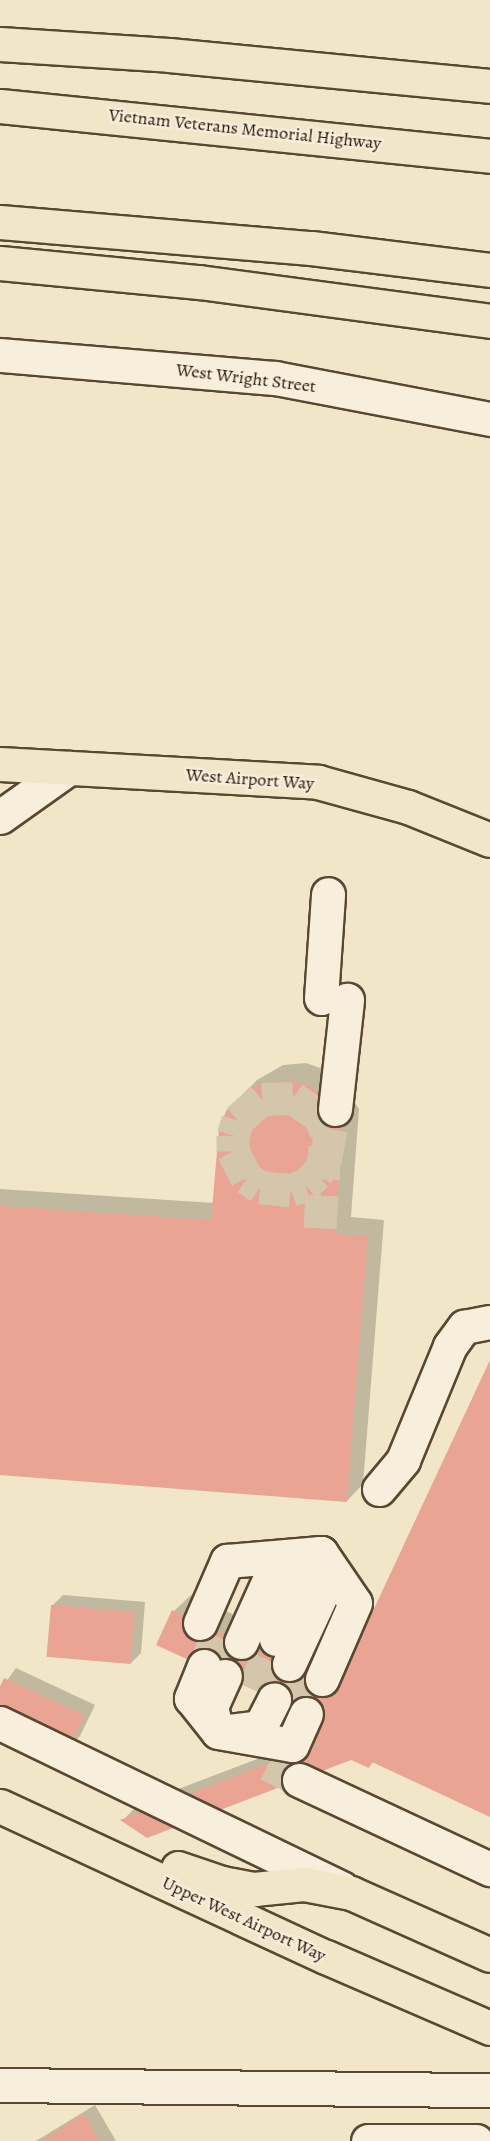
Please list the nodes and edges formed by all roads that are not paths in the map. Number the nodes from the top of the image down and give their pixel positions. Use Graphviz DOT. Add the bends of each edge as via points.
graph roads {
  1 [pos="0,44"];
  2 [pos="490,86"];
  3 [pos="0,105"];
  4 [pos="490,156"];
  5 [pos="0,222"];
  6 [pos="0,263"];
  7 [pos="490,270"];
  8 [pos="490,321"];
  9 [pos="0,355"];
  10 [pos="490,420"];
  11 [pos="0,764"];
  12 [pos="69,768"];
  13 [pos="0,817"];
  14 [pos="490,840"];
  15 [pos="328,894"];
  16 [pos="335,1109"];
  17 [pos="490,1322"];
  18 [pos="379,1489"];
  19 [pos="321,1553"];
  20 [pos="263,1652"];
  21 [pos="248,1687"];
  22 [pos="0,1723"];
  23 [pos="218,1732"];
  24 [pos="268,1764"];
  25 [pos="299,1780"];
  26 [pos="0,1784"];
  27 [pos="0,1806"];
  28 [pos="490,1869"];
  29 [pos="351,1893"];
  30 [pos="490,1954"];
  31 [pos="490,2028"];
  32 [pos="0,2085"];
  33 [pos="490,2090"];
  34 [pos="368,2141"];
  35 [pos="476,2141"];
  1 -- 2 [label="main road" via="169,55"];
  3 -- 4 [label="main road, Vietnam Veterans Memorial Highway"];
  5 -- 7 [label="main road" via="311,248"];
  6 -- 8 [label="main road" via="199,282"];
  9 -- 10 [label="street, West Wright Street" via="275,378"];
  11 -- 12 [label="main road, West Airport Way"];
  12 -- 13 [label="street"];
  12 -- 14 [label="main road, West Airport Way" via="318,782 408,807"];
  15 -- 16 [label="street"];
  17 -- 18 [label="street" via="464,1327 450,1346 404,1460"];
  19 -- 20 [label="street"];
  19 -- 20 [label="street" via="249,1566"];
  19 -- 20 [label="street" via="355,1604"];
  21 -- 23 [label="street" via="211,1707"];
  21 -- 23 [label="street" via="172,1683"];
  21 -- 23 [label="street" via="292,1745"];
  22 -- 29 [label="street"];
  23 -- 24 [label="street" via="240,1750"];
  25 -- 28 [label="street"];
  26 -- 29 [label="main road" via="189,1873 222,1884 254,1889 304,1884"];
  27 -- 31 [label="main road, Upper West Airport Way" via="326,1957"];
  29 -- 30 [label="main road"];
  32 -- 33 [label="street"];
  34 -- 35 [label="street"];
}
